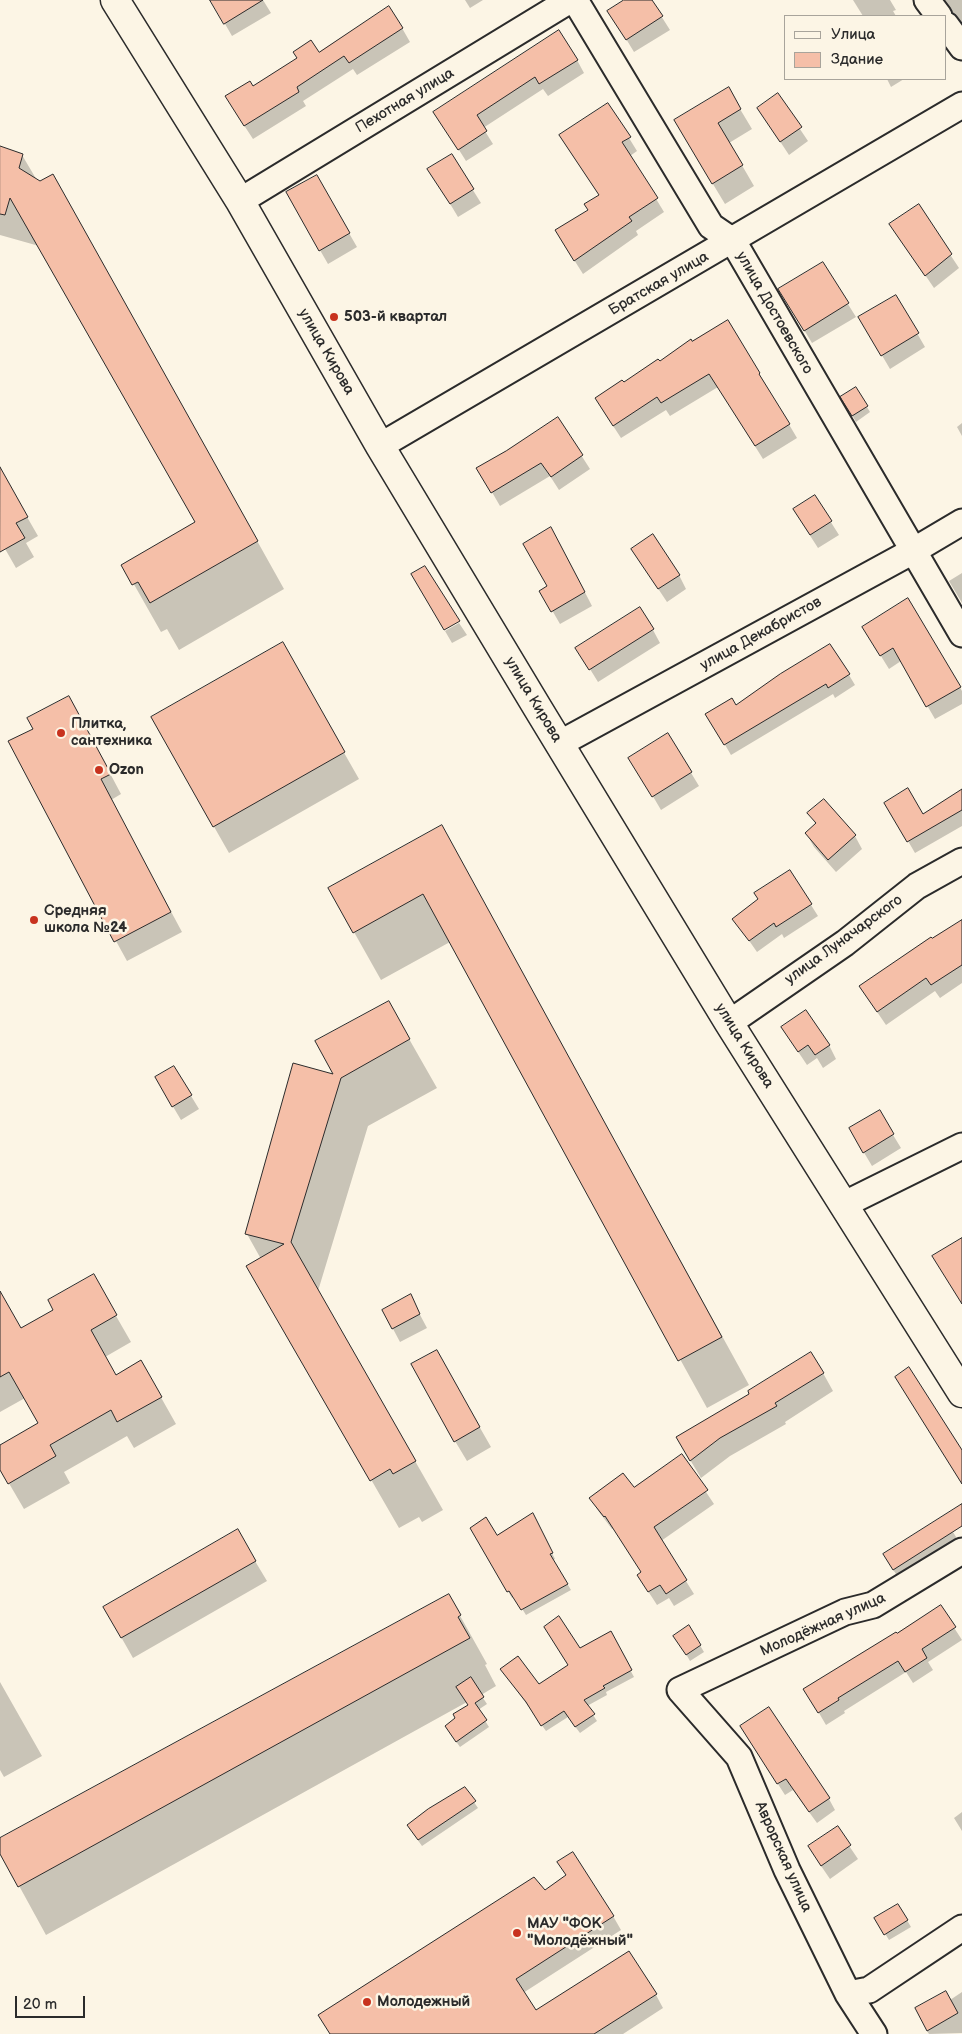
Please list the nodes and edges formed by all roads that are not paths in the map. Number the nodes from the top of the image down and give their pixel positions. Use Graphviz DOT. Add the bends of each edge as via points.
graph roads {
  1 [pos="115,0"];
  2 [pos="570,0"];
  3 [pos="575,0"];
  4 [pos="927,0"];
  5 [pos="938,15"];
  6 [pos="947,26"];
  7 [pos="962,47"];
  8 [pos="962,105"];
  9 [pos="240,202"];
  10 [pos="733,241"];
  11 [pos="380,446"];
  12 [pos="962,522"];
  13 [pos="913,551"];
  14 [pos="962,634"];
  15 [pos="559,744"];
  16 [pos="962,862"];
  17 [pos="729,1022"];
  18 [pos="962,1146"];
  19 [pos="843,1205"];
  20 [pos="962,1393"];
  21 [pos="962,1551"];
  22 [pos="680,1690"];
  23 [pos="962,1928"];
  24 [pos="848,1994"];
  25 [pos="874,2034"];
  1 -- 9 [label="main road, улица Кирова"];
  2 -- 9 [label="street, Пехотная улица"];
  3 -- 10 [label="street, улица Достоевского" via="711,226"];
  4 -- 5 [label="street"];
  6 -- 7 [label="street"];
  8 -- 10 [label="street, Братская улица"];
  9 -- 11 [label="main road, улица Кирова"];
  10 -- 11 [label="street, Братская улица"];
  10 -- 13 [label="street, улица Достоевского"];
  11 -- 15 [label="main road, улица Кирова"];
  12 -- 13 [label="street, улица Декабристов"];
  13 -- 14 [label="street, улица Достоевского"];
  13 -- 15 [label="street, улица Декабристов"];
  15 -- 17 [label="main road, улица Кирова"];
  16 -- 17 [label="street, улица Луначарского" via="917,886 845,943"];
  17 -- 19 [label="main road, улица Кирова"];
  18 -- 19 [label="street"];
  19 -- 20 [label="main road, улица Кирова"];
  21 -- 22 [label="street, Молодёжная улица" via="873,1606 845,1612"];
  22 -- 24 [label="street, Аврорская улица" via="739,1757 787,1870"];
  23 -- 24 [label="street" via="869,1990"];
  24 -- 25 [label="street, Аврорская улица"];
}
